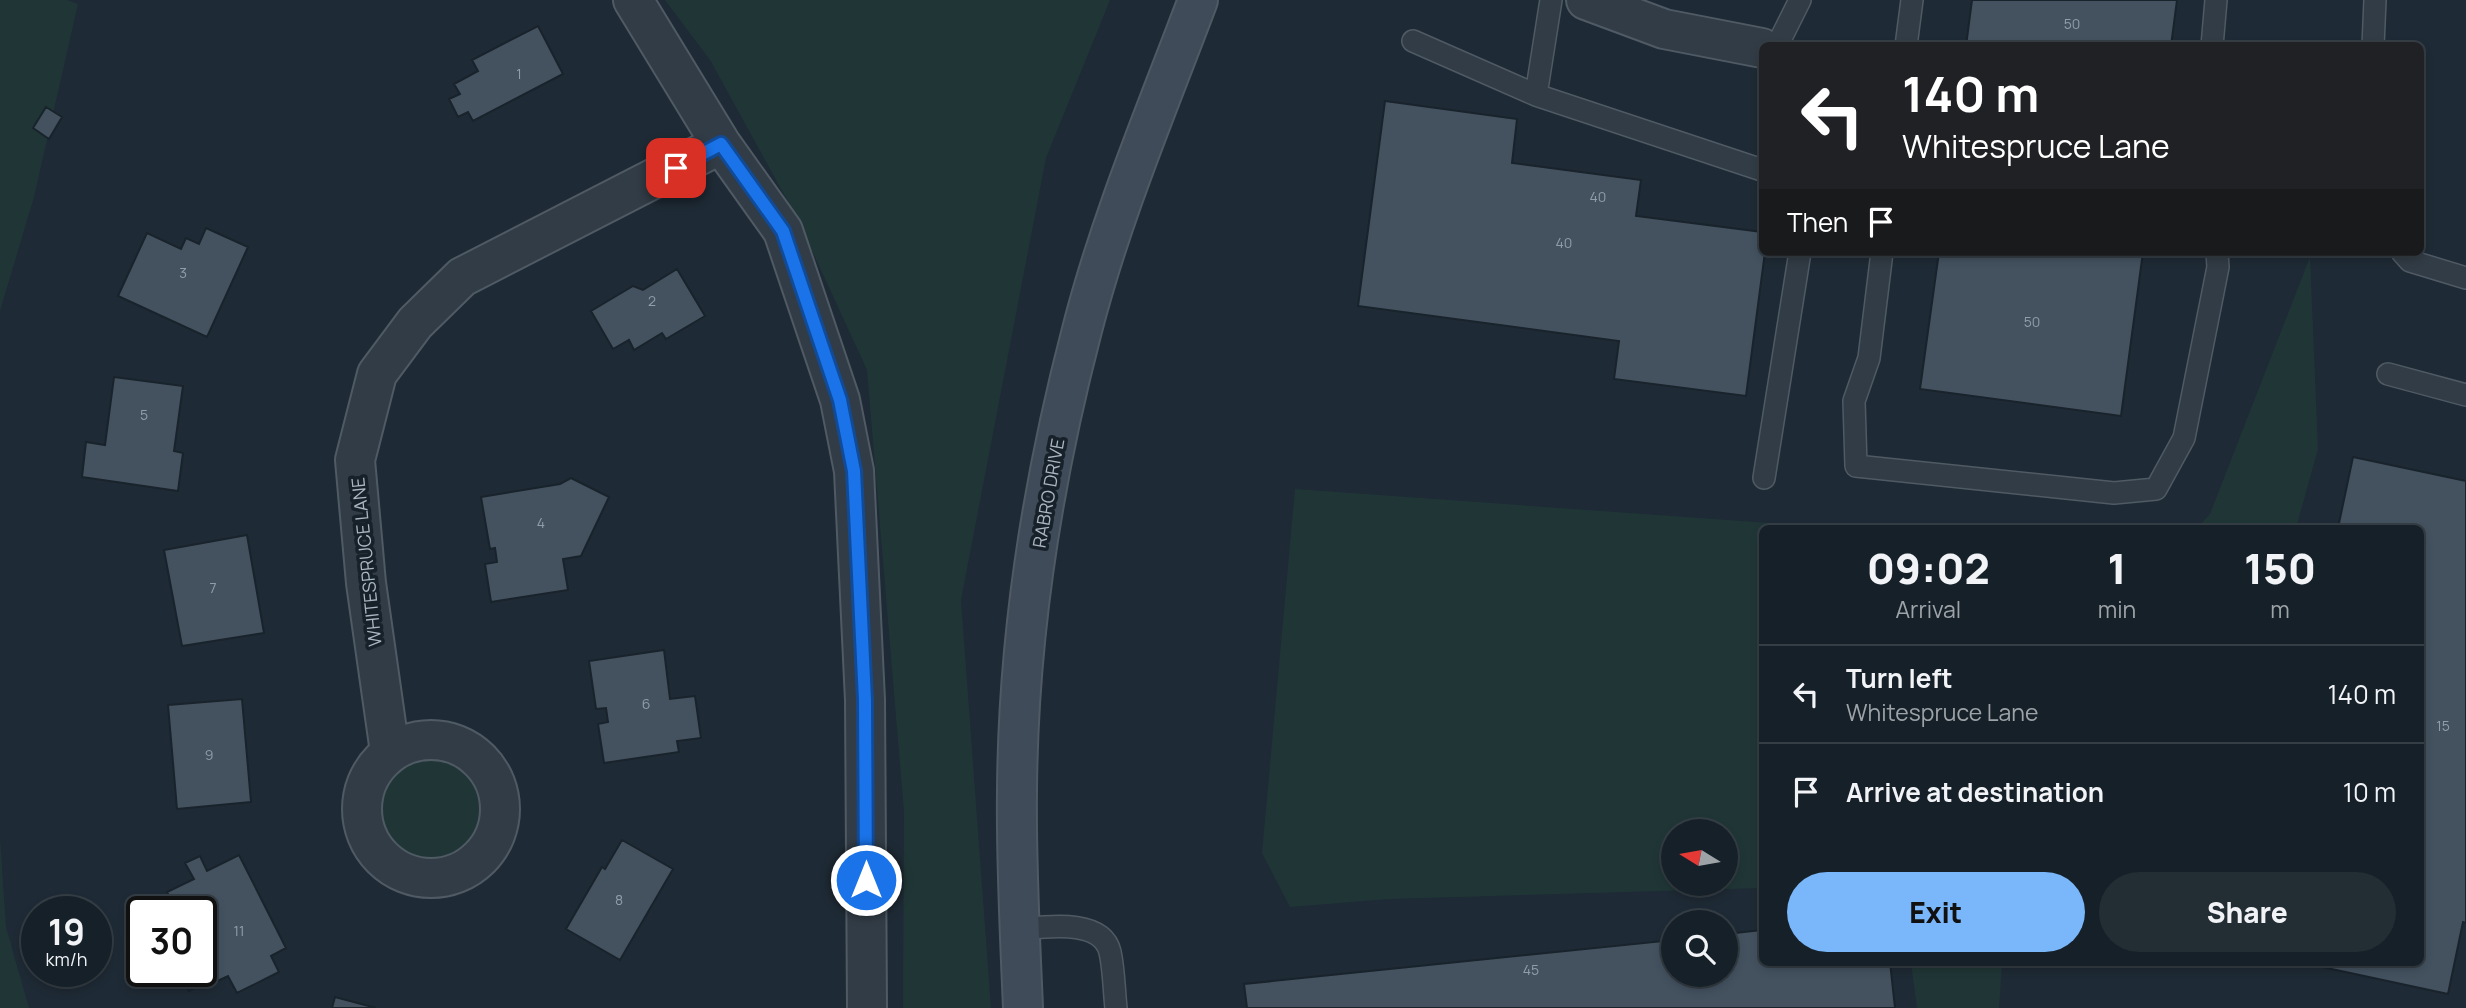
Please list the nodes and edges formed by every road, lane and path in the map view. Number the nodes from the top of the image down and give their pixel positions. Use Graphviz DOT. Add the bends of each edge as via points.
graph roads {
  1 [pos="633,0"];
  2 [pos="1198,0"];
  3 [pos="1550,0"];
  4 [pos="1586,0"];
  5 [pos="1800,0"];
  6 [pos="1912,0"];
  7 [pos="2216,0"];
  8 [pos="2375,0"];
  9 [pos="1413,41"];
  10 [pos="1779,42"];
  11 [pos="1907,42"];
  12 [pos="2212,42"];
  13 [pos="2373,42"];
  14 [pos="1759,47"];
  15 [pos="1536,95"];
  16 [pos="721,144"];
  17 [pos="1759,163"];
  18 [pos="1799,256"];
  19 [pos="1882,256"];
  20 [pos="2217,256"];
  21 [pos="2406,256"];
  22 [pos="2466,278"];
  23 [pos="2388,373"];
  24 [pos="2466,395"];
  25 [pos="1763,478"];
  26 [pos="390,752"];
  27 [pos="1020,929"];
  28 [pos="867,1008"];
  29 [pos="1023,1008"];
  30 [pos="1116,1008"];
  1 -- 16 [label="street"];
  2 -- 27 [label="main road, RABRO DRIVE" via="1100,270 1045,500 1020,723"];
  3 -- 15 [label="lane"];
  4 -- 14 [label="street" via="1664,29"];
  5 -- 10 [label="lane"];
  6 -- 11 [label="lane"];
  7 -- 12 [label="lane"];
  8 -- 13 [label="lane"];
  9 -- 15 [label="lane"];
  15 -- 17 [label="lane"];
  16 -- 26 [label="street, WHITESPRUCE LANE" via="462,277 415,323 377,374 355,460 366,583"];
  16 -- 28 [label="street" via="783,231 840,400 854,471 865,700"];
  18 -- 25 [label="lane"];
  19 -- 20 [label="lane" via="1870,358 1854,401 1856,466 2115,493 2156,489 2184,438"];
  21 -- 22 [label="lane"];
  23 -- 24 [label="lane"];
  27 -- 29 [label="main road, RABRO DRIVE"];
  27 -- 30 [label="lane" via="1073,925 1101,938 1110,949"];
}
